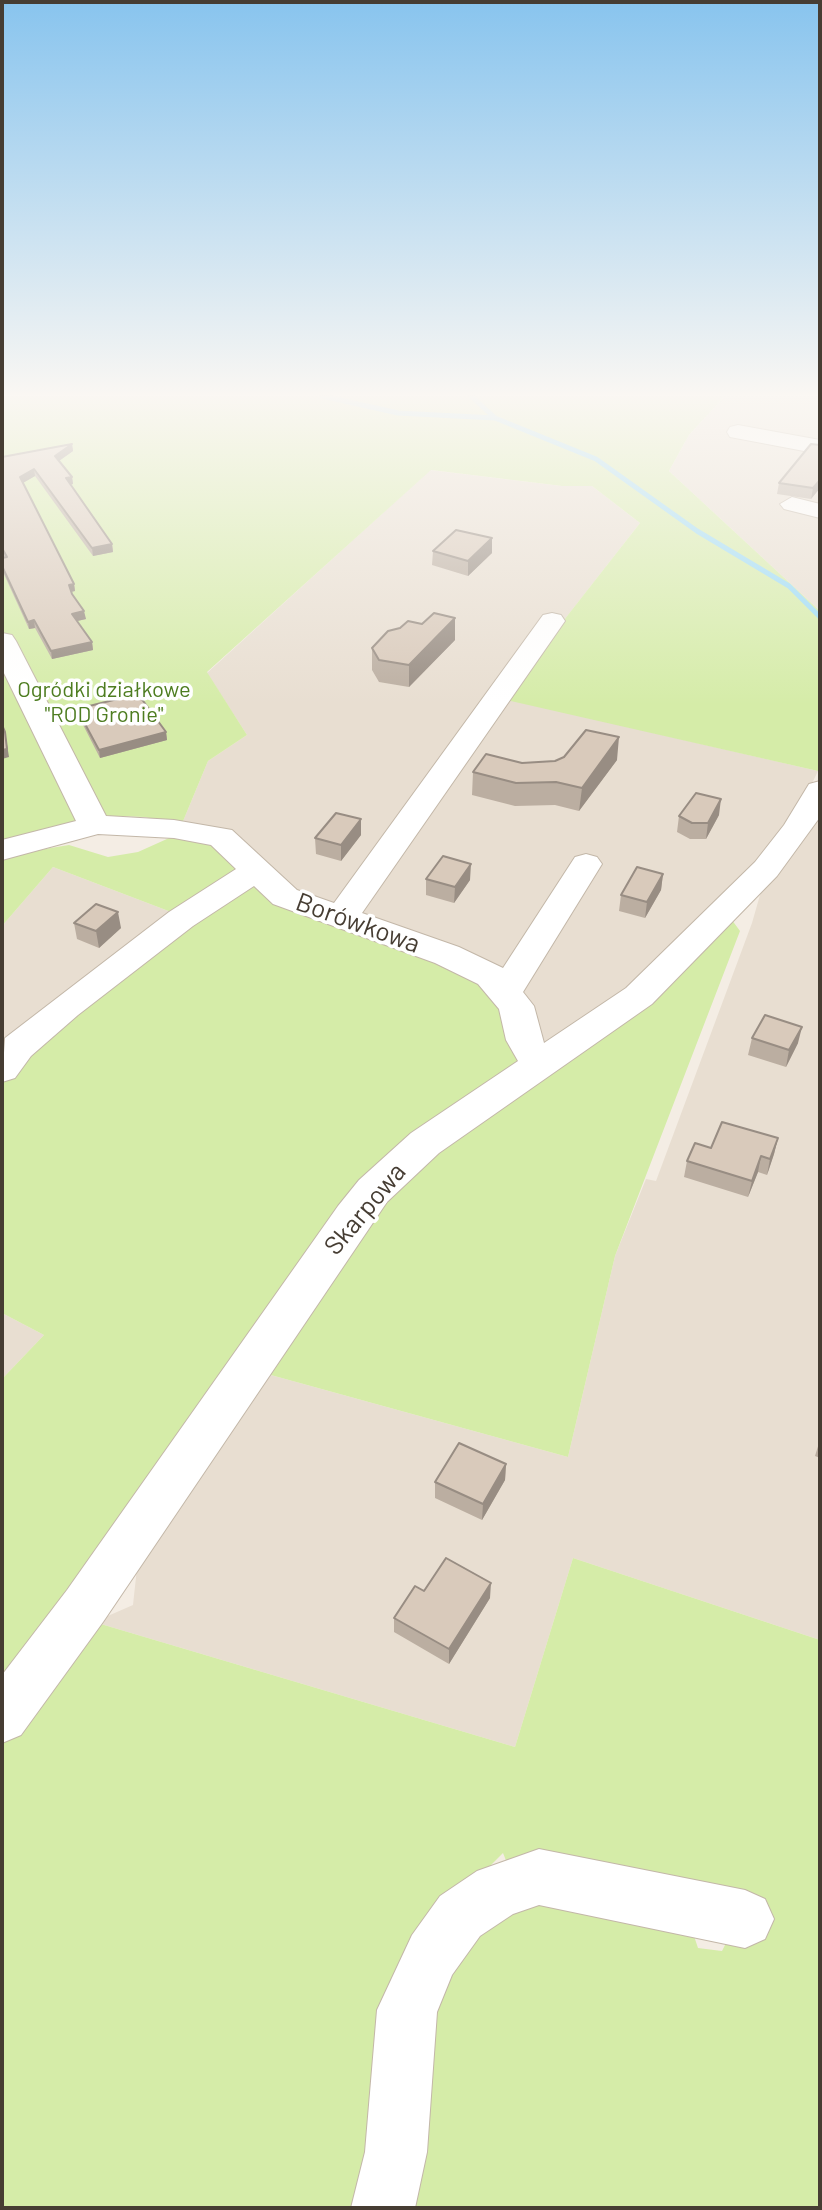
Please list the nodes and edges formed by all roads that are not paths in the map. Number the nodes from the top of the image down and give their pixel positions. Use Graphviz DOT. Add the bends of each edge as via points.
graph roads {
  1 [pos="792,504"];
  2 [pos="820,511"];
  3 [pos="552,621"];
  4 [pos="2,641"];
  5 [pos="820,790"];
  6 [pos="97,825"];
  7 [pos="2,850"];
  8 [pos="586,864"];
  9 [pos="256,870"];
  10 [pos="341,918"];
  11 [pos="506,991"];
  12 [pos="540,1066"];
  13 [pos="2,1069"];
  14 [pos="2,1717"];
  15 [pos="745,1919"];
  16 [pos="383,2208"];
  1 -- 2 [label="street"];
  3 -- 10 [label="street"];
  4 -- 6 [label="street" via="86,813"];
  5 -- 12 [label="street, Skarpowa" via="783,849 734,903 639,996"];
  6 -- 7 [label="street, Borówkowa"];
  6 -- 9 [label="street, Borówkowa" via="221,837"];
  8 -- 11 [label="street"];
  9 -- 10 [label="street, Borówkowa" via="285,897"];
  9 -- 13 [label="street" via="65,1007 18,1047"];
  10 -- 11 [label="street, Borówkowa" via="470,965"];
  11 -- 12 [label="street"];
  12 -- 14 [label="street, Skarpowa" via="425,1143 352,1217 85,1606"];
  15 -- 16 [label="street" via="539,1877 497,1891 460,1916 432,1955 407,2010 396,2152"];
}
